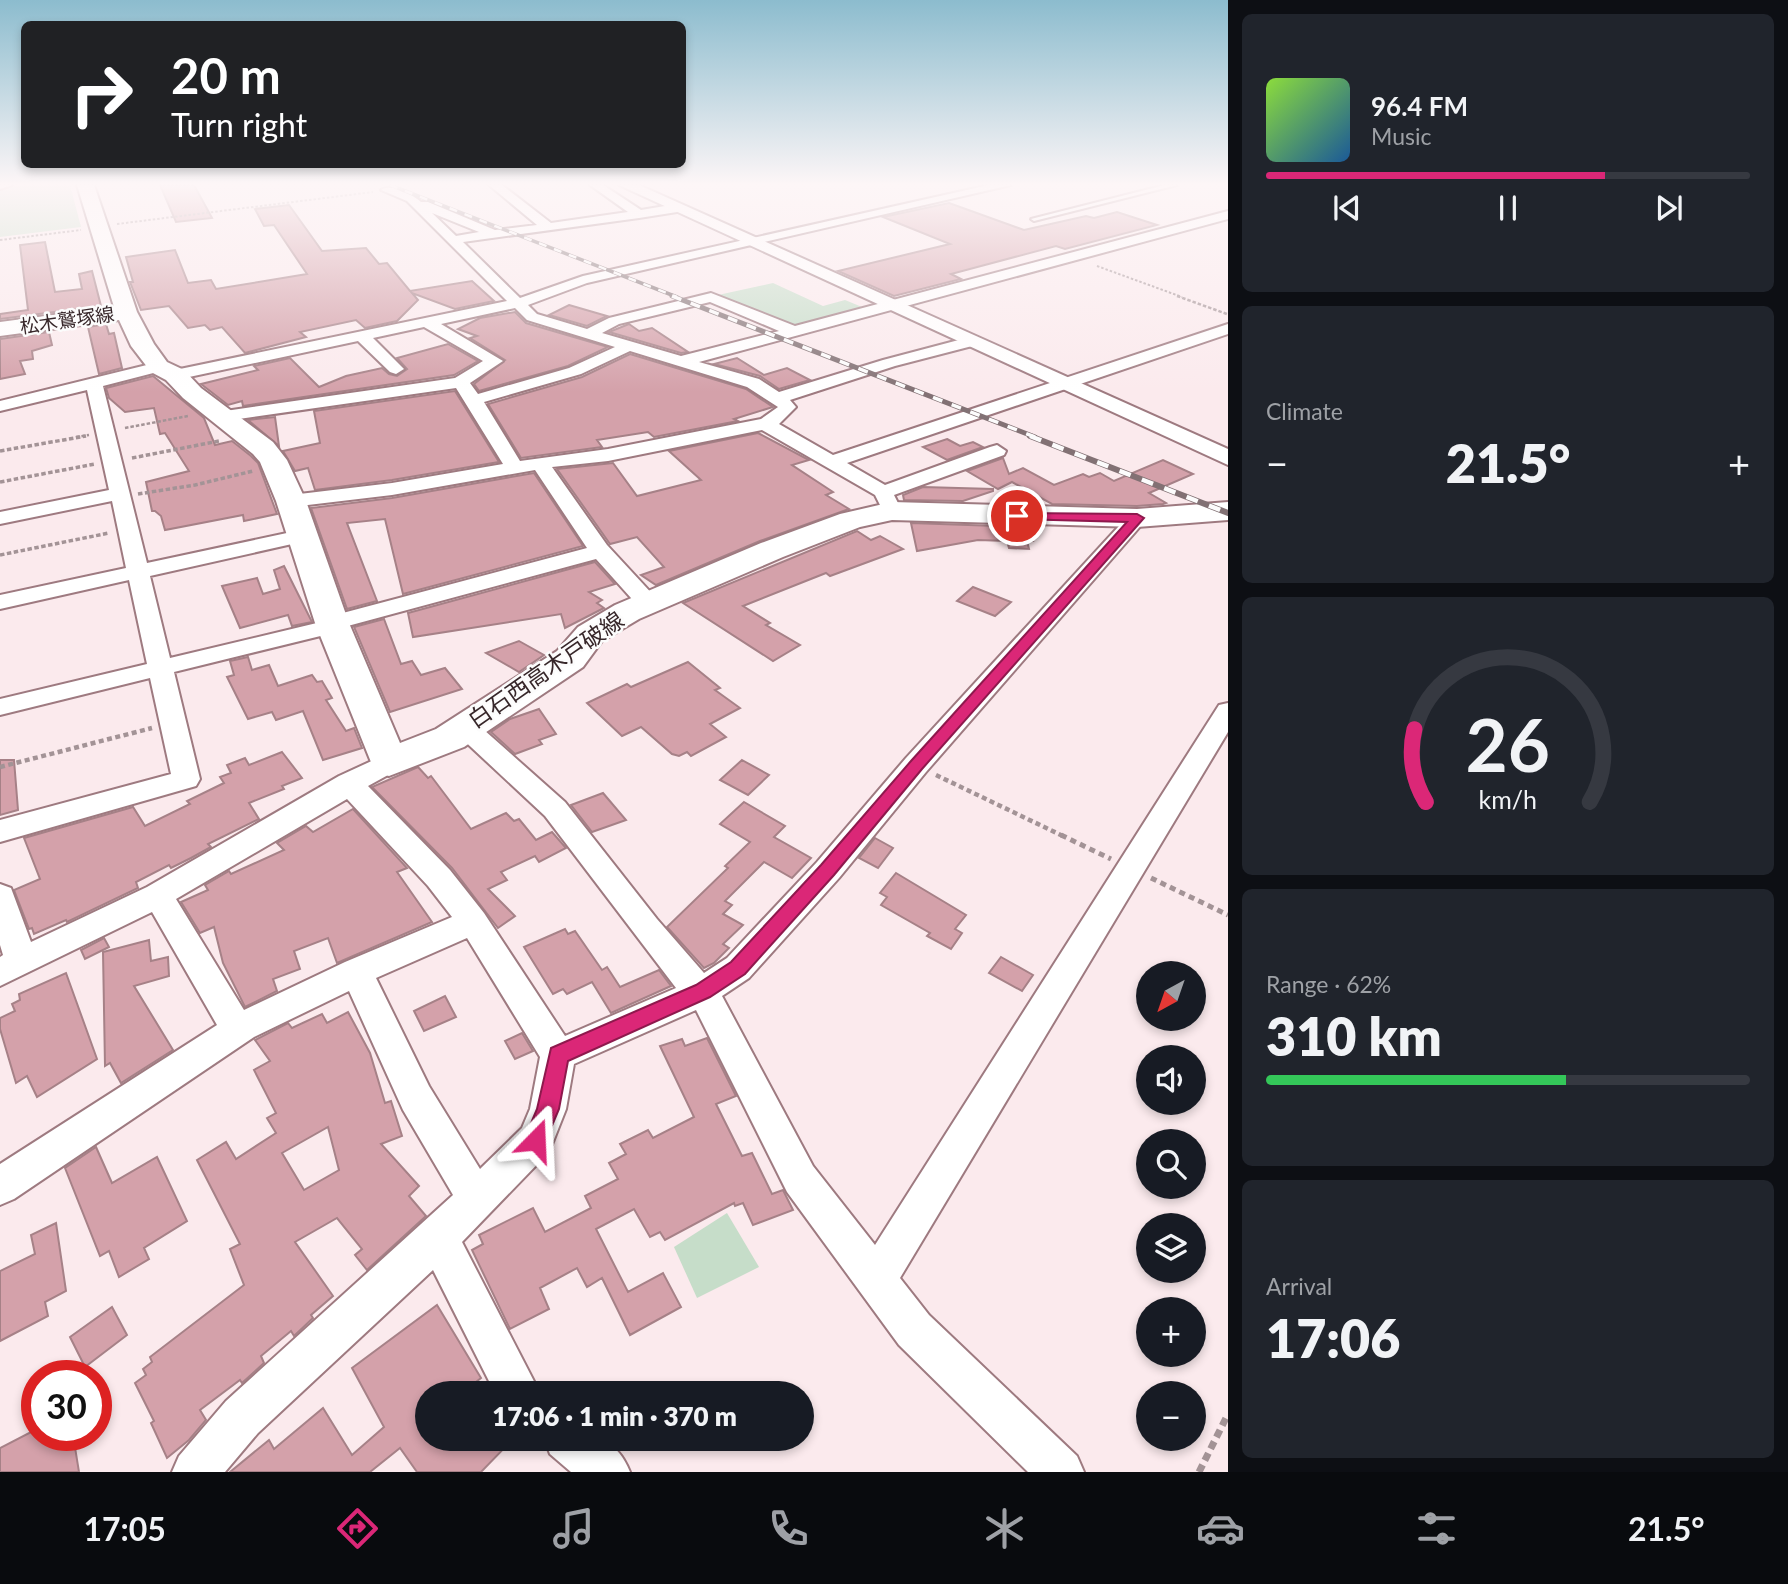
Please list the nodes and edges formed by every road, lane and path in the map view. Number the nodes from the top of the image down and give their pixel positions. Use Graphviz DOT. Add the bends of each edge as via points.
graph roads {
  1 [pos="106,254"];
  2 [pos="467,254"];
  3 [pos="699,254"];
  4 [pos="776,254"];
  5 [pos="1082,254"];
  6 [pos="1070,257"];
  7 [pos="519,303"];
  8 [pos="887,304"];
  9 [pos="126,312"];
  10 [pos="1228,314"];
  11 [pos="426,322"];
  12 [pos="0,329"];
  13 [pos="1228,329"];
  14 [pos="793,331"];
  15 [pos="590,333"];
  16 [pos="360,335"];
  17 [pos="970,342"];
  18 [pos="631,345"];
  19 [pos="682,361"];
  20 [pos="396,369"];
  21 [pos="167,371"];
  22 [pos="460,382"];
  23 [pos="94,383"];
  24 [pos="1063,384"];
  25 [pos="778,398"];
  26 [pos="474,400"];
  27 [pos="0,405"];
  28 [pos="225,416"];
  29 [pos="767,425"];
  30 [pos="998,451"];
  31 [pos="1228,458"];
  32 [pos="832,462"];
  33 [pos="540,464"];
  34 [pos="275,465"];
  35 [pos="515,468"];
  36 [pos="119,495"];
  37 [pos="291,501"];
  38 [pos="888,501"];
  39 [pos="1228,511"];
  40 [pos="0,518"];
  41 [pos="1137,518"];
  42 [pos="127,530"];
  43 [pos="301,536"];
  44 [pos="601,551"];
  45 [pos="0,555"];
  46 [pos="137,573"];
  47 [pos="0,602"];
  48 [pos="648,603"];
  49 [pos="332,625"];
  50 [pos="162,666"];
  51 [pos="0,707"];
  52 [pos="1228,711"];
  53 [pos="173,722"];
  54 [pos="466,728"];
  55 [pos="389,762"];
  56 [pos="916,765"];
  57 [pos="0,767"];
  58 [pos="349,783"];
  59 [pos="0,831"];
  60 [pos="1130,868"];
  61 [pos="158,895"];
  62 [pos="0,896"];
  63 [pos="1228,915"];
  64 [pos="473,922"];
  65 [pos="11,967"];
  66 [pos="357,972"];
  67 [pos="703,991"];
  68 [pos="238,1030"];
  69 [pos="558,1055"];
  70 [pos="0,1186"];
  71 [pos="477,1199"];
  72 [pos="438,1238"];
  73 [pos="876,1280"];
  74 [pos="512,1381"];
  75 [pos="1228,1414"];
  76 [pos="582,1451"];
  77 [pos="195,1472"];
  78 [pos="607,1472"];
  79 [pos="1061,1472"];
  80 [pos="1199,1472"];
  1 -- 9 [label="main road, 松木鷲塚線"];
  2 -- 7 [label="street"];
  3 -- 7 [label="street" via="583,280"];
  4 -- 8 [label="street"];
  5 -- 6 [label="street"];
  6 -- 8 [label="street"];
  6 -- 10 [label="path"];
  7 -- 11 [label="street"];
  7 -- 15 [label="street" via="532,317"];
  8 -- 14 [label="street"];
  8 -- 17 [label="street"];
  9 -- 12 [label="main road, 松木鷲塚線"];
  9 -- 21 [label="main road" via="143,346"];
  11 -- 16 [label="street"];
  11 -- 22 [label="street" via="495,361"];
  13 -- 24 [label="street"];
  14 -- 15 [label="street" via="711,297 614,321"];
  14 -- 19 [label="street"];
  15 -- 18 [label="street"];
  16 -- 20 [label="street"];
  16 -- 21 [label="street"];
  17 -- 24 [label="street"];
  17 -- 25 [label="street"];
  18 -- 19 [label="street"];
  18 -- 26 [label="street" via="575,371"];
  19 -- 25 [label="street" via="753,383"];
  21 -- 23 [label="street"];
  21 -- 28 [label="main road"];
  22 -- 26 [label="street"];
  22 -- 28 [label="street"];
  23 -- 27 [label="street"];
  23 -- 36 [label="street"];
  24 -- 31 [label="street"];
  24 -- 32 [label="street"];
  25 -- 29 [label="street" via="787,407"];
  26 -- 35 [label="street"];
  28 -- 34 [label="main road" via="264,448"];
  29 -- 32 [label="street"];
  29 -- 33 [label="street"];
  30 -- 38 [label="street"];
  32 -- 38 [label="street"];
  33 -- 35 [label="street"];
  33 -- 44 [label="street"];
  34 -- 36 [label="path" via="195,485"];
  34 -- 37 [label="main road"];
  35 -- 37 [label="street"];
  36 -- 40 [label="street"];
  36 -- 42 [label="street"];
  37 -- 43 [label="main road"];
  38 -- 41 [label="main road, 白石西高木戸破線"];
  38 -- 48 [label="main road, 白石西高木戸破線"];
  39 -- 41 [label="main road, 白石西高木戸破線"];
  41 -- 56 [label="street"];
  42 -- 45 [label="path"];
  42 -- 46 [label="street"];
  43 -- 46 [label="street"];
  43 -- 49 [label="main road"];
  44 -- 48 [label="street"];
  44 -- 49 [label="street"];
  46 -- 47 [label="street"];
  46 -- 50 [label="street"];
  48 -- 54 [label="main road, 白石西高木戸破線" via="590,634 570,659"];
  49 -- 50 [label="street"];
  49 -- 55 [label="main road"];
  50 -- 51 [label="street"];
  50 -- 53 [label="street"];
  52 -- 60 [label="street"];
  53 -- 57 [label="path"];
  53 -- 59 [label="street" via="186,779"];
  54 -- 55 [label="main road, 白石西高木戸破線"];
  54 -- 67 [label="street" via="555,809 646,928"];
  55 -- 58 [label="street"];
  56 -- 60 [label="path"];
  56 -- 67 [label="street" via="738,968"];
  58 -- 61 [label="street"];
  58 -- 64 [label="street" via="439,878"];
  60 -- 63 [label="path"];
  60 -- 73 [label="street"];
  61 -- 65 [label="street"];
  61 -- 68 [label="street"];
  62 -- 65 [label="street"];
  64 -- 66 [label="street"];
  64 -- 69 [label="street"];
  66 -- 68 [label="street"];
  66 -- 71 [label="street" via="416,1098"];
  67 -- 69 [label="street"];
  67 -- 73 [label="street" via="800,1179"];
  68 -- 70 [label="street"];
  69 -- 71 [label="street" via="548,1109 536,1140"];
  71 -- 72 [label="street"];
  72 -- 74 [label="street"];
  72 -- 77 [label="street" via="242,1417"];
  73 -- 79 [label="street" via="914,1330"];
  75 -- 80 [label="path"];
  76 -- 78 [label="street"];
}
